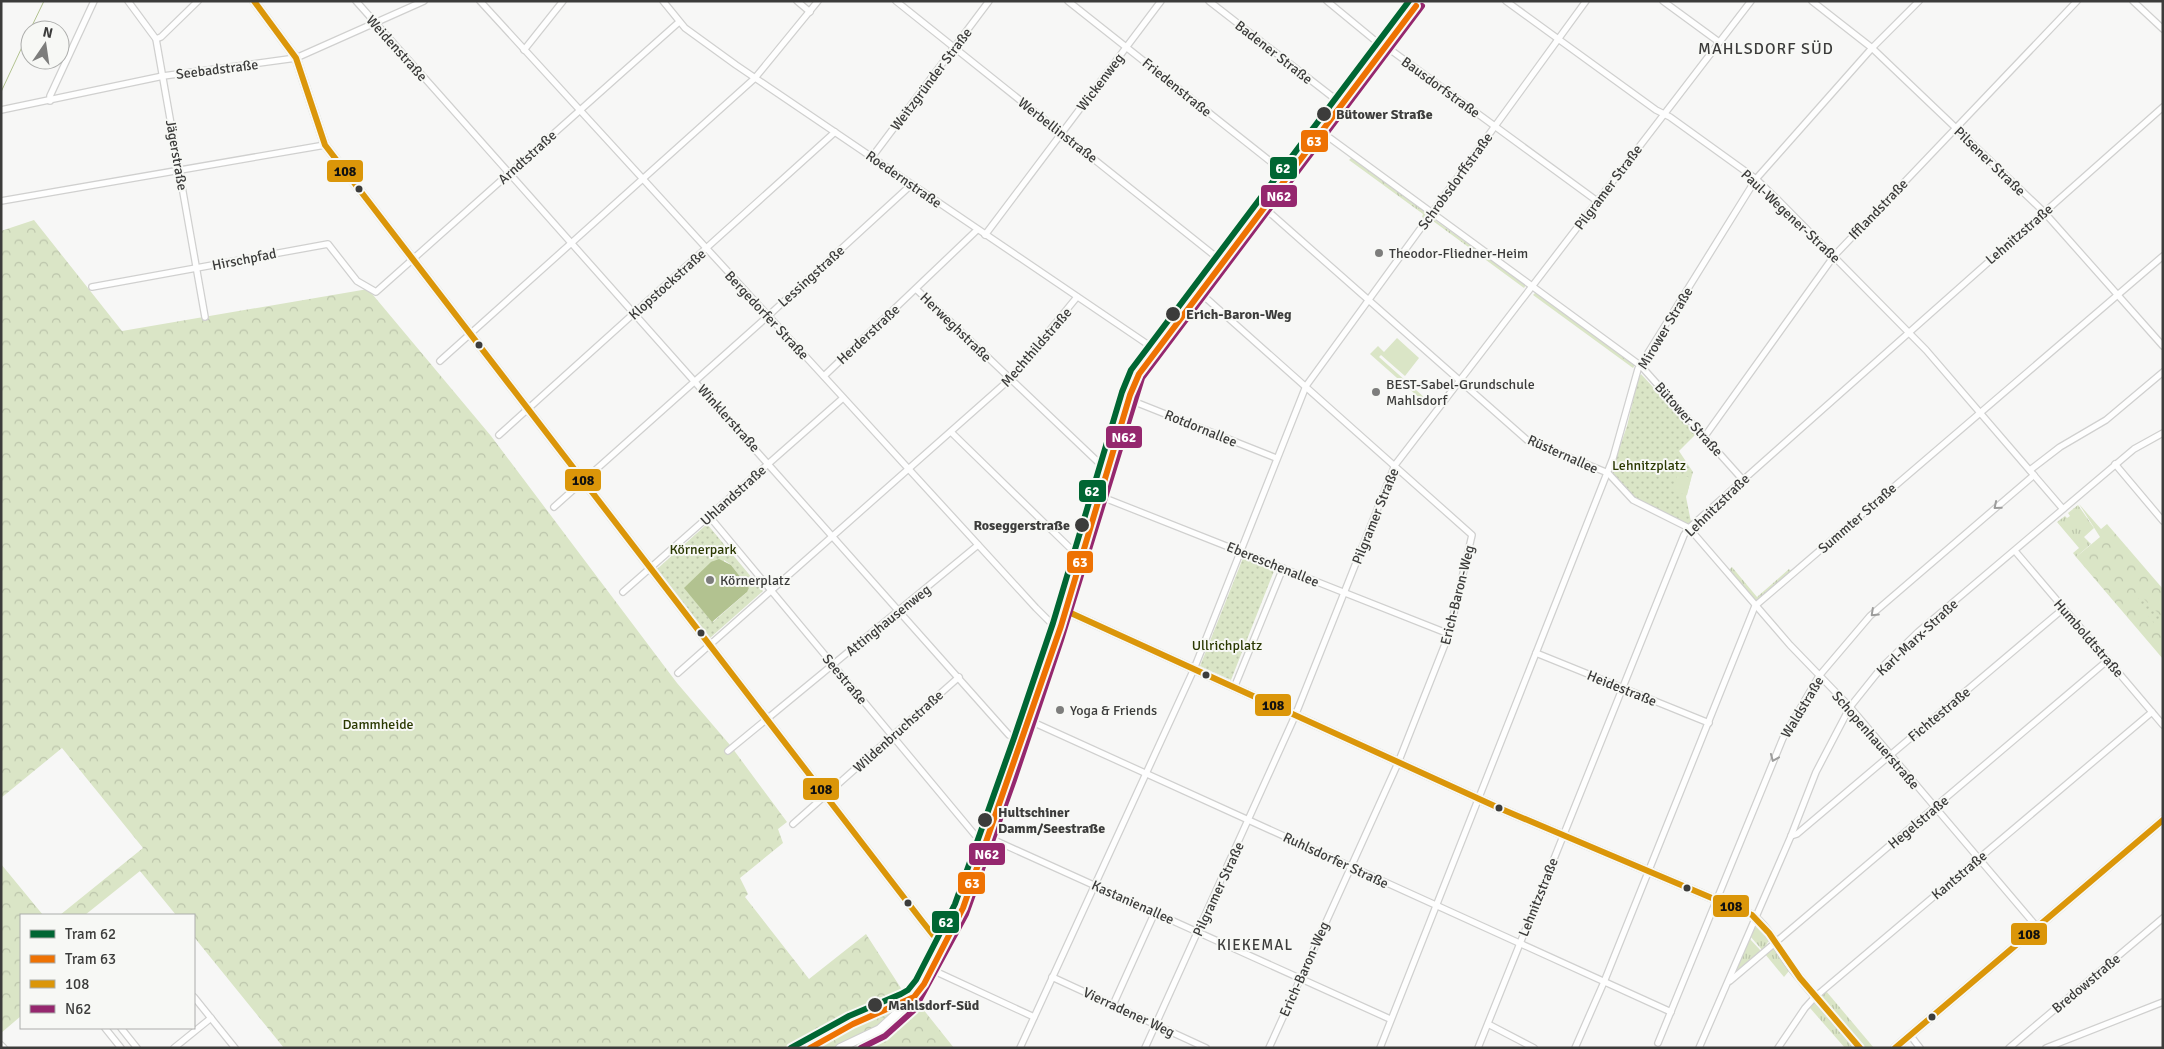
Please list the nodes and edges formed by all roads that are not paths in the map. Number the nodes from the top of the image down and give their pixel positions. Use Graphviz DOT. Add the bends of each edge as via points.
graph roads {
  1 [pos="94,1"];
  2 [pos="128,1"];
  3 [pos="198,1"];
  4 [pos="254,1"];
  5 [pos="356,1"];
  6 [pos="424,1"];
  7 [pos="480,1"];
  8 [pos="563,1"];
  9 [pos="663,1"];
  10 [pos="797,1"];
  11 [pos="818,1"];
  12 [pos="896,1"];
  13 [pos="989,1"];
  14 [pos="1068,1"];
  15 [pos="1161,1"];
  16 [pos="1209,1"];
  17 [pos="1327,1"];
  18 [pos="1415,1"];
  19 [pos="1506,1"];
  20 [pos="1586,1"];
  21 [pos="1663,1"];
  22 [pos="1751,1"];
  23 [pos="1812,1"];
  24 [pos="1919,1"];
  25 [pos="2077,1"];
  26 [pos="2133,1"];
  27 [pos="810,12"];
  28 [pos="679,22"];
  29 [pos="374,23"];
  30 [pos="2163,29"];
  31 [pos="156,39"];
  32 [pos="1558,39"];
  33 [pos="1719,42"];
  34 [pos="1382,45"];
  35 [pos="1126,47"];
  36 [pos="954,48"];
  37 [pos="1872,48"];
  38 [pos="524,50"];
  39 [pos="296,58"];
  40 [pos="163,76"];
  41 [pos="755,78"];
  42 [pos="439,95"];
  43 [pos="50,101"];
  44 [pos="1339,102"];
  45 [pos="2163,107"];
  46 [pos="1,110"];
  47 [pos="579,110"];
  48 [pos="1663,114"];
  49 [pos="1495,126"];
  50 [pos="1956,128"];
  51 [pos="1319,130"];
  52 [pos="835,132"];
  53 [pos="1062,133"];
  54 [pos="325,145"];
  55 [pos="872,158"];
  56 [pos="179,170"];
  57 [pos="509,173"];
  58 [pos="1285,173"];
  59 [pos="643,179"];
  60 [pos="1756,179"];
  61 [pos="911,184"];
  62 [pos="1,201"];
  63 [pos="1597,201"];
  64 [pos="1261,205"];
  65 [pos="2044,212"];
  66 [pos="1432,213"];
  67 [pos="977,230"];
  68 [pos="985,235"];
  69 [pos="571,243"];
  70 [pos="706,249"];
  71 [pos="1834,256"];
  72 [pos="2163,256"];
  73 [pos="412,259"];
  74 [pos="1220,260"];
  75 [pos="197,268"];
  76 [pos="1532,286"];
  77 [pos="92,287"];
  78 [pos="916,289"];
  79 [pos="1196,290"];
  80 [pos="376,292"];
  81 [pos="2118,295"];
  82 [pos="1077,297"];
  83 [pos="1368,300"];
  84 [pos="635,313"];
  85 [pos="768,316"];
  86 [pos="205,317"];
  87 [pos="1909,332"];
  88 [pos="470,333"];
  89 [pos="2163,346"];
  90 [pos="1153,348"];
  91 [pos="440,361"];
  92 [pos="1640,366"];
  93 [pos="2163,372"];
  94 [pos="824,376"];
  95 [pos="1010,379"];
  96 [pos="695,380"];
  97 [pos="1460,381"];
  98 [pos="1306,386"];
  99 [pos="843,398"];
  100 [pos="1125,398"];
  101 [pos="528,409"];
  102 [pos="1981,412"];
  103 [pos="951,432"];
  104 [pos="2163,433"];
  105 [pos="499,435"];
  106 [pos="1704,436"];
  107 [pos="1276,458"];
  108 [pos="769,463"];
  109 [pos="2115,464"];
  110 [pos="1106,465"];
  111 [pos="1395,465"];
  112 [pos="908,469"];
  113 [pos="2032,472"];
  114 [pos="1608,473"];
  115 [pos="584,480"];
  116 [pos="1742,480"];
  117 [pos="1097,495"];
  118 [pos="554,507"];
  119 [pos="2063,509"];
  120 [pos="710,516"];
  121 [pos="2162,518"];
  122 [pos="1689,528"];
  123 [pos="833,536"];
  124 [pos="978,546"];
  125 [pos="2015,550"];
  126 [pos="1240,551"];
  127 [pos="1080,552"];
  128 [pos="650,568"];
  129 [pos="1283,568"];
  130 [pos="772,590"];
  131 [pos="623,592"];
  132 [pos="1345,592"];
  133 [pos="1755,606"];
  134 [pos="1062,609"];
  135 [pos="2064,609"];
  136 [pos="900,610"];
  137 [pos="1057,625"];
  138 [pos="1449,634"];
  139 [pos="710,645"];
  140 [pos="1790,646"];
  141 [pos="1536,653"];
  142 [pos="2108,660"];
  143 [pos="833,665"];
  144 [pos="1194,669"];
  145 [pos="678,673"];
  146 [pos="1819,676"];
  147 [pos="959,677"];
  148 [pos="1234,688"];
  149 [pos="1622,688"];
  150 [pos="1850,707"];
  151 [pos="2152,712"];
  152 [pos="1295,716"];
  153 [pos="766,719"];
  154 [pos="1026,719"];
  155 [pos="1709,723"];
  156 [pos="2163,725"];
  157 [pos="892,736"];
  158 [pos="1019,740"];
  159 [pos="728,751"];
  160 [pos="1891,755"];
  161 [pos="1398,763"];
  162 [pos="1146,773"];
  163 [pos="826,796"];
  164 [pos="1478,799"];
  165 [pos="1936,807"];
  166 [pos="1250,820"];
  167 [pos="2163,820"];
  168 [pos="793,824"];
  169 [pos="1562,836"];
  170 [pos="1791,836"];
  171 [pos="984,838"];
  172 [pos="1978,859"];
  173 [pos="1350,867"];
  174 [pos="1648,872"];
  175 [pos="1095,885"];
  176 [pos="1716,900"];
  177 [pos="1436,906"];
  178 [pos="1155,912"];
  179 [pos="1756,918"];
  180 [pos="2163,918"];
  181 [pos="2037,927"];
  182 [pos="1198,932"];
  183 [pos="942,941"];
  184 [pos="1774,943"];
  185 [pos="1520,944"];
  186 [pos="928,968"];
  187 [pos="1052,977"];
  188 [pos="1300,980"];
  189 [pos="1604,982"];
  190 [pos="1729,982"];
  191 [pos="1816,997"];
  192 [pos="195,998"];
  193 [pos="2163,1002"];
  194 [pos="1113,1005"];
  195 [pos="1672,1012"];
  196 [pos="1034,1017"];
  197 [pos="211,1018"];
  198 [pos="1390,1019"];
  199 [pos="1488,1024"];
  200 [pos="1156,1025"];
  201 [pos="106,1029"];
  202 [pos="122,1029"];
  203 [pos="1910,1035"];
  204 [pos="1658,1043"];
  205 [pos="1,1045"];
  206 [pos="4,1048"];
  207 [pos="121,1048"];
  208 [pos="137,1048"];
  209 [pos="174,1048"];
  210 [pos="235,1048"];
  211 [pos="840,1048"];
  212 [pos="1020,1048"];
  213 [pos="1145,1048"];
  214 [pos="1206,1048"];
  215 [pos="1269,1048"];
  216 [pos="1380,1048"];
  217 [pos="1478,1048"];
  218 [pos="1534,1048"];
  219 [pos="1575,1048"];
  220 [pos="1699,1048"];
  221 [pos="1778,1048"];
  222 [pos="1860,1048"];
  223 [pos="1895,1048"];
  224 [pos="1920,1048"];
  225 [pos="2009,1048"];
  226 [pos="2046,1048"];
  1 -- 43 [label="street"];
  2 -- 31 [label="street, Jägerstraße"];
  3 -- 31 [label="street"];
  4 -- 39 [label="street"];
  5 -- 29 [label="street, Weidenstraße"];
  6 -- 29 [label="street, Seebadstraße"];
  7 -- 38 [label="street, Bergedorfer Straße"];
  8 -- 38 [label="street"];
  9 -- 28 [label="street, Roedernstraße"];
  10 -- 27 [label="street"];
  11 -- 27 [label="street"];
  12 -- 36 [label="street, Werbellinstraße"];
  13 -- 36 [label="street, Weitzgründer Straße"];
  14 -- 35 [label="street, Friedenstraße"];
  15 -- 35 [label="street, Wickenweg"];
  16 -- 44 [label="street, Badener Straße"];
  17 -- 34 [label="street, Bausdorfstraße"];
  18 -- 34 [label="street"];
  19 -- 32 [label="street, Paul-Wegener-Straße"];
  20 -- 32 [label="street, Schrobsdorffstraße"];
  21 -- 33 [label="street"];
  22 -- 33 [label="street, Pilgramer Straße"];
  23 -- 37 [label="street, Pilsener Straße"];
  24 -- 37 [label="street, Mirower Straße"];
  25 -- 50 [label="street, Ifflandstraße"];
  26 -- 30 [label="street"];
  27 -- 41 [label="street"];
  28 -- 41 [label="street, Roedernstraße"];
  28 -- 47 [label="street, Arndtstraße"];
  29 -- 39 [label="street, Seebadstraße"];
  29 -- 42 [label="street, Weidenstraße"];
  31 -- 40 [label="street, Jägerstraße"];
  32 -- 48 [label="street, Paul-Wegener-Straße"];
  32 -- 49 [label="street, Schrobsdorffstraße"];
  33 -- 48 [label="street, Pilgramer Straße"];
  34 -- 44 [label="street"];
  34 -- 49 [label="street, Bausdorfstraße"];
  35 -- 53 [label="street, Wickenweg"];
  35 -- 58 [label="street, Friedenstraße"];
  36 -- 53 [label="street, Werbellinstraße"];
  36 -- 55 [label="street, Weitzgründer Straße"];
  37 -- 50 [label="street, Pilsener Straße"];
  37 -- 60 [label="street, Mirower Straße"];
  38 -- 47 [label="street, Bergedorfer Straße"];
  39 -- 40 [label="street, Seebadstraße"];
  39 -- 54 [label="street"];
  40 -- 43 [label="street, Seebadstraße"];
  40 -- 56 [label="street, Jägerstraße"];
  41 -- 52 [label="street, Roedernstraße"];
  41 -- 59 [label="street"];
  42 -- 57 [label="street, Winklerstraße"];
  43 -- 46 [label="street, Seebadstraße"];
  44 -- 51 [label="street"];
  45 -- 65 [label="street, Lehnitzstraße"];
  47 -- 57 [label="street, Arndtstraße"];
  47 -- 59 [label="street, Bergedorfer Straße"];
  48 -- 60 [label="street, Paul-Wegener-Straße"];
  48 -- 63 [label="street, Pilgramer Straße"];
  49 -- 63 [label="street, Bausdorfstraße"];
  49 -- 66 [label="street, Schrobsdorffstraße"];
  50 -- 65 [label="street, Pilsener Straße"];
  50 -- 71 [label="street, Ifflandstraße"];
  51 -- 58 [label="street"];
  51 -- 66 [label="street, Bütower Straße"];
  52 -- 55 [label="street, Roedernstraße"];
  52 -- 70 [label="street, Klopstockstraße"];
  53 -- 68 [label="street, Wickenweg"];
  53 -- 74 [label="street, Werbellinstraße"];
  54 -- 56 [label="street"];
  54 -- 73 [label="street"];
  55 -- 61 [label="street, Roedernstraße"];
  56 -- 62 [label="street"];
  56 -- 75 [label="street, Jägerstraße"];
  57 -- 69 [label="street, Winklerstraße"];
  57 -- 73 [label="street, Arndtstraße"];
  58 -- 64 [label="street"];
  59 -- 69 [label="street"];
  59 -- 70 [label="street, Bergedorfer Straße"];
  60 -- 71 [label="street, Paul-Wegener-Straße"];
  60 -- 92 [label="street, Mirower Straße"];
  61 -- 67 [label="street, Roedernstraße"];
  61 -- 85 [label="street, Lessingstraße"];
  63 -- 76 [label="street, Pilgramer Straße"];
  64 -- 74 [label="street"];
  64 -- 83 [label="street, Rüsternallee"];
  65 -- 81 [label="street, Pilsener Straße"];
  65 -- 87 [label="street, Lehnitzstraße"];
  66 -- 76 [label="street, Bütower Straße"];
  66 -- 83 [label="street, Schrobsdorffstraße"];
  67 -- 68 [label="street, Roedernstraße"];
  67 -- 78 [label="street, Herderstraße"];
  68 -- 82 [label="street, Roedernstraße"];
  69 -- 84 [label="street, Winklerstraße"];
  69 -- 88 [label="street"];
  70 -- 84 [label="street, Klopstockstraße"];
  70 -- 85 [label="street, Bergedorfer Straße"];
  71 -- 87 [label="street, Paul-Wegener-Straße"];
  71 -- 106 [label="street, Ifflandstraße"];
  72 -- 81 [label="street, Summter Straße"];
  73 -- 80 [label="street, Arndtstraße"];
  73 -- 88 [label="street"];
  74 -- 79 [label="street"];
  75 -- 77 [label="street, Hirschpfad"];
  75 -- 80 [label="street, Hirschpfad" via="328,244 357,281"];
  75 -- 86 [label="street, Jägerstraße"];
  76 -- 92 [label="street, Bütower Straße"];
  76 -- 97 [label="street, Pilgramer Straße"];
  78 -- 94 [label="street, Herderstraße"];
  78 -- 95 [label="street, Herweghstraße"];
  79 -- 90 [label="street"];
  79 -- 98 [label="street, Erich-Baron-Weg"];
  81 -- 89 [label="street, Pilsener Straße"];
  81 -- 102 [label="street, Summter Straße"];
  82 -- 90 [label="street, Roedernstraße"];
  82 -- 95 [label="street, Mechthildstraße"];
  83 -- 97 [label="street, Rüsternallee"];
  83 -- 98 [label="street, Schrobsdorffstraße"];
  84 -- 96 [label="street, Winklerstraße"];
  84 -- 101 [label="street, Klopstockstraße"];
  85 -- 94 [label="street, Bergedorfer Straße"];
  85 -- 96 [label="street, Lessingstraße"];
  87 -- 102 [label="street, Paul-Wegener-Straße"];
  87 -- 116 [label="street, Lehnitzstraße"];
  88 -- 91 [label="street"];
  88 -- 101 [label="street"];
  90 -- 100 [label="street" via="1134,374"];
  92 -- 106 [label="street, Bütower Straße"];
  92 -- 114 [label="street, Mirower Straße"];
  93 -- 113 [label="street, Waldstraße" via="2106,420 2060,447"];
  94 -- 99 [label="street, Bergedorfer Straße"];
  95 -- 103 [label="street, Mechthildstraße"];
  95 -- 110 [label="street, Herweghstraße" via="1098,462"];
  96 -- 108 [label="street, Winklerstraße"];
  96 -- 115 [label="street, Lessingstraße"];
  97 -- 111 [label="street, Pilgramer Straße"];
  97 -- 114 [label="street, Rüsternallee" via="1527,440"];
  98 -- 107 [label="street, Schrobsdorffstraße"];
  98 -- 111 [label="street, Erich-Baron-Weg"];
  99 -- 108 [label="street, Uhlandstraße"];
  99 -- 112 [label="street, Bergedorfer Straße"];
  100 -- 107 [label="street, Rotdornallee"];
  100 -- 110 [label="street"];
  101 -- 105 [label="street, Klopstockstraße"];
  101 -- 115 [label="street"];
  102 -- 113 [label="street, Paul-Wegener-Straße"];
  102 -- 133 [label="street, Summter Straße"];
  103 -- 112 [label="street, Mechthildstraße"];
  103 -- 127 [label="street" via="1071,548"];
  104 -- 109 [label="street, Karl-Marx-Straße"];
  106 -- 116 [label="street, Bütower Straße"];
  107 -- 126 [label="street, Schrobsdorffstraße"];
  108 -- 120 [label="street, Uhlandstraße"];
  108 -- 123 [label="street, Winklerstraße"];
  109 -- 119 [label="street, Karl-Marx-Straße"];
  109 -- 121 [label="street"];
  110 -- 117 [label="street"];
  111 -- 132 [label="street, Pilgramer Straße"];
  111 -- 138 [label="street, Erich-Baron-Weg" via="1472,535"];
  112 -- 123 [label="street, Mechthildstraße"];
  112 -- 124 [label="street, Bergedorfer Straße"];
  113 -- 119 [label="street, Paul-Wegener-Straße"];
  113 -- 146 [label="street, Waldstraße, one-way" via="1870,616"];
  114 -- 122 [label="street, Rüsternallee" via="1633,500"];
  114 -- 141 [label="street, Mirower Straße"];
  115 -- 118 [label="street, Lessingstraße"];
  115 -- 128 [label="street"];
  116 -- 122 [label="street, Lehnitzstraße"];
  117 -- 126 [label="street, Ebereschenallee"];
  117 -- 127 [label="street"];
  119 -- 125 [label="street, Karl-Marx-Straße"];
  120 -- 128 [label="street, Uhlandstraße"];
  120 -- 130 [label="street, Seestraße"];
  122 -- 133 [label="street, Rüsternallee"];
  122 -- 149 [label="street, Lehnitzstraße"];
  123 -- 130 [label="street, Mechthildstraße"];
  123 -- 136 [label="street, Winklerstraße"];
  124 -- 136 [label="street, Attinghausenweg"];
  124 -- 137 [label="street, Bergedorfer Straße" via="1048,621"];
  125 -- 135 [label="street, Humboldtstraße"];
  125 -- 150 [label="street, Karl-Marx-Straße" via="1898,650"];
  126 -- 129 [label="street, Ebereschenallee"];
  126 -- 144 [label="street, Schrobsdorffstraße"];
  127 -- 134 [label="street"];
  128 -- 131 [label="street, Uhlandstraße"];
  128 -- 139 [label="street"];
  129 -- 132 [label="street, Ebereschenallee"];
  129 -- 148 [label="street"];
  130 -- 139 [label="street, Mechthildstraße"];
  130 -- 143 [label="street, Seestraße"];
  132 -- 138 [label="street, Ebereschenallee"];
  132 -- 152 [label="street, Pilgramer Straße"];
  133 -- 140 [label="street, Rüsternallee"];
  133 -- 155 [label="street, Summter Straße"];
  134 -- 137 [label="street"];
  134 -- 144 [label="street"];
  135 -- 142 [label="street, Humboldtstraße"];
  135 -- 160 [label="street, Fichtestraße"];
  136 -- 143 [label="street, Attinghausenweg"];
  136 -- 147 [label="street, Winklerstraße"];
  137 -- 154 [label="street"];
  138 -- 161 [label="street, Erich-Baron-Weg"];
  139 -- 145 [label="street, Mechthildstraße"];
  139 -- 153 [label="street"];
  140 -- 146 [label="street, Schopenhauerstraße"];
  141 -- 149 [label="street, Heidestraße"];
  141 -- 164 [label="street, Mirower Straße"];
  142 -- 151 [label="street, Humboldtstraße"];
  142 -- 165 [label="street, Hegelstraße"];
  143 -- 153 [label="street, Attinghausenweg"];
  143 -- 157 [label="street, Seestraße"];
  144 -- 148 [label="street"];
  144 -- 162 [label="street, Schrobsdorffstraße"];
  146 -- 150 [label="street, Schopenhauerstraße"];
  146 -- 176 [label="street, Waldstraße, one-way" via="1783,738"];
  147 -- 157 [label="street, Wildenbruchstraße"];
  147 -- 158 [label="street, Winklerstraße" via="1009,734"];
  148 -- 152 [label="street"];
  149 -- 155 [label="street, Heidestraße"];
  149 -- 169 [label="street, Lehnitzstraße"];
  150 -- 160 [label="street, Schopenhauerstraße"];
  150 -- 170 [label="street, Karl-Marx-Straße" via="1816,772"];
  151 -- 156 [label="street, Humboldtstraße"];
  151 -- 172 [label="street, Kantstraße"];
  152 -- 161 [label="street"];
  152 -- 166 [label="street, Pilgramer Straße"];
  153 -- 159 [label="street, Attinghausenweg"];
  153 -- 163 [label="street"];
  154 -- 158 [label="street"];
  154 -- 162 [label="street, Ruhlsdorfer Straße"];
  155 -- 174 [label="street, Summter Straße"];
  157 -- 163 [label="street, Wildenbruchstraße"];
  157 -- 171 [label="street, Seestraße" via="975,835"];
  158 -- 171 [label="street"];
  160 -- 165 [label="street, Schopenhauerstraße"];
  160 -- 170 [label="street, Fichtestraße"];
  161 -- 164 [label="street"];
  161 -- 173 [label="street, Erich-Baron-Weg"];
  162 -- 166 [label="street, Ruhlsdorfer Straße"];
  162 -- 175 [label="street, Schrobsdorffstraße"];
  163 -- 168 [label="street, Wildenbruchstraße"];
  163 -- 183 [label="street" via="922,922"];
  164 -- 169 [label="street"];
  164 -- 177 [label="street, Mirower Straße"];
  165 -- 172 [label="street, Schopenhauerstraße"];
  165 -- 184 [label="street, Hegelstraße"];
  166 -- 173 [label="street, Ruhlsdorfer Straße"];
  166 -- 182 [label="street, Pilgramer Straße"];
  167 -- 181 [label="street"];
  169 -- 174 [label="street"];
  169 -- 185 [label="street, Lehnitzstraße"];
  170 -- 179 [label="street, Karl-Marx-Straße"];
  171 -- 175 [label="street, Kastanienallee"];
  171 -- 183 [label="street" via="958,910"];
  172 -- 181 [label="street, Schopenhauerstraße"];
  172 -- 191 [label="street, Kantstraße"];
  173 -- 177 [label="street, Ruhlsdorfer Straße"];
  173 -- 188 [label="street, Erich-Baron-Weg"];
  174 -- 176 [label="street"];
  174 -- 189 [label="street, Summter Straße"];
  175 -- 178 [label="street, Kastanienallee"];
  175 -- 187 [label="street, Schrobsdorffstraße"];
  176 -- 179 [label="street"];
  176 -- 195 [label="street, Waldstraße"];
  177 -- 185 [label="street, Ruhlsdorfer Straße"];
  177 -- 198 [label="street, Mirower Straße"];
  178 -- 182 [label="street, Kastanienallee"];
  178 -- 194 [label="street"];
  179 -- 184 [label="street"];
  179 -- 190 [label="street, Karl-Marx-Straße"];
  180 -- 225 [label="street, Bredowstraße"];
  181 -- 203 [label="street"];
  182 -- 188 [label="street, Kastanienallee"];
  182 -- 200 [label="street, Pilgramer Straße"];
  183 -- 186 [label="street"];
  184 -- 190 [label="street, Hegelstraße"];
  184 -- 191 [label="street"];
  185 -- 189 [label="street, Ruhlsdorfer Straße"];
  185 -- 199 [label="street, Lehnitzstraße"];
  186 -- 196 [label="street"];
  186 -- 211 [label="street" via="907,1004 892,1020"];
  187 -- 194 [label="street, Vierradener Weg"];
  187 -- 196 [label="street, Schrobsdorffstraße"];
  188 -- 198 [label="street, Kastanienallee"];
  188 -- 215 [label="street, Erich-Baron-Weg"];
  189 -- 195 [label="street, Ruhlsdorfer Straße"];
  189 -- 219 [label="street, Summter Straße"];
  190 -- 220 [label="street, Karl-Marx-Straße"];
  191 -- 221 [label="street, Kantstraße"];
  191 -- 222 [label="street"];
  192 -- 197 [label="street"];
  193 -- 226 [label="street"];
  194 -- 200 [label="street, Vierradener Weg"];
  195 -- 204 [label="street, Waldstraße"];
  196 -- 212 [label="street, Schrobsdorffstraße"];
  197 -- 209 [label="street"];
  197 -- 210 [label="street"];
  198 -- 216 [label="street, Mirower Straße"];
  199 -- 217 [label="street, Lehnitzstraße"];
  199 -- 218 [label="street"];
  200 -- 213 [label="street, Pilgramer Straße"];
  200 -- 214 [label="street, Vierradener Weg"];
  201 -- 207 [label="street"];
  202 -- 208 [label="street"];
  203 -- 223 [label="street"];
  203 -- 224 [label="street"];
  205 -- 206 [label="street"];
}
